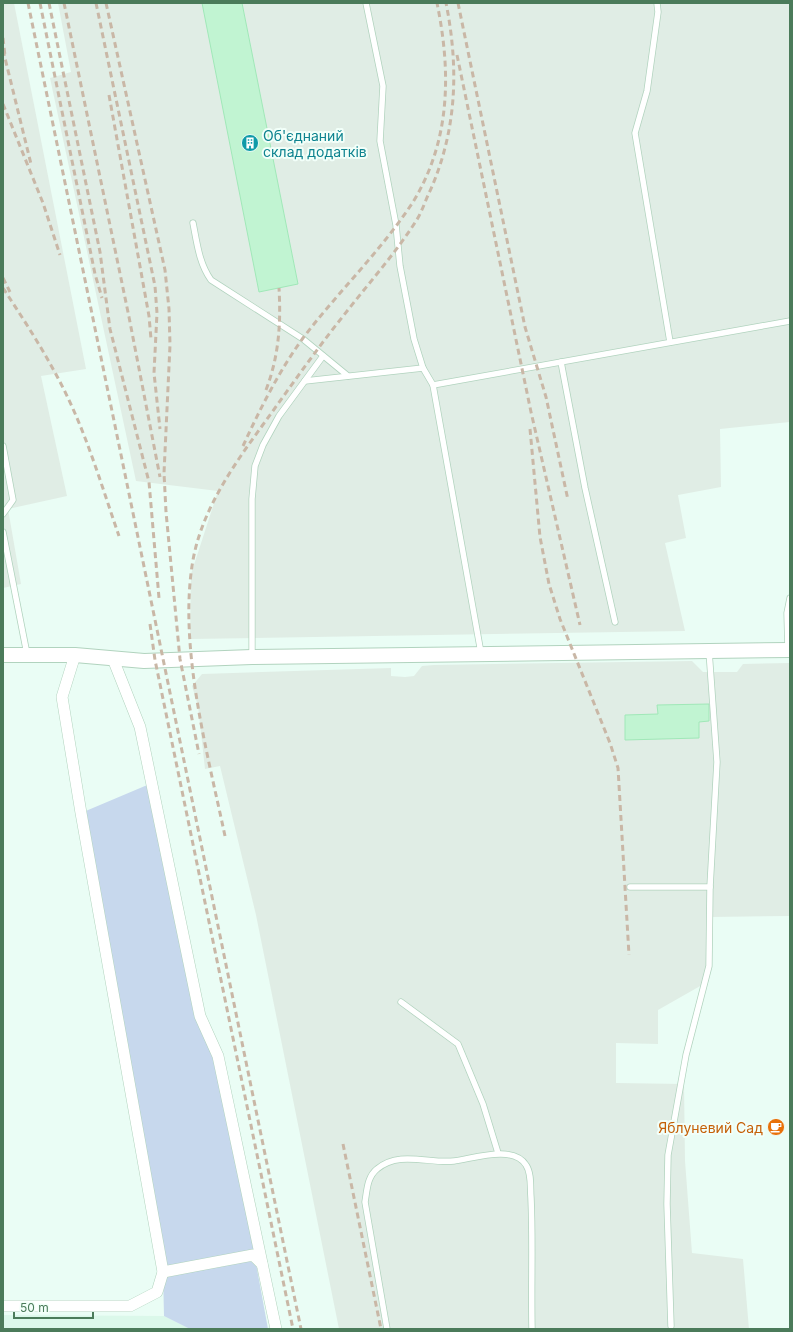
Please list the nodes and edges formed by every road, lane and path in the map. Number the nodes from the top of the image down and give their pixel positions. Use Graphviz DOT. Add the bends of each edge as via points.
graph roads {
  1 [pos="366,3"];
  2 [pos="657,3"];
  3 [pos="193,223"];
  4 [pos="790,321"];
  5 [pos="670,342"];
  6 [pos="323,356"];
  7 [pos="561,362"];
  8 [pos="423,368"];
  9 [pos="348,376"];
  10 [pos="305,382"];
  11 [pos="433,385"];
  12 [pos="3,446"];
  13 [pos="3,514"];
  14 [pos="3,532"];
  15 [pos="790,598"];
  16 [pos="615,622"];
  17 [pos="789,650"];
  18 [pos="710,651"];
  19 [pos="481,654"];
  20 [pos="3,655"];
  21 [pos="27,655"];
  22 [pos="75,655"];
  23 [pos="252,657"];
  24 [pos="113,659"];
  25 [pos="630,887"];
  26 [pos="710,887"];
  27 [pos="401,1002"];
  28 [pos="498,1153"];
  29 [pos="262,1265"];
  30 [pos="163,1272"];
  31 [pos="3,1306"];
  32 [pos="671,1326"];
  33 [pos="276,1329"];
  34 [pos="387,1329"];
  35 [pos="532,1329"];
  1 -- 8 [label="lane" via="384,86 380,141 396,225 400,266 414,339"];
  2 -- 5 [label="lane" via="658,12 647,91 635,133"];
  3 -- 6 [label="lane" via="203,269 211,280 286,328"];
  4 -- 5 [label="lane"];
  5 -- 7 [label="lane"];
  6 -- 9 [label="lane"];
  6 -- 10 [label="lane"];
  7 -- 11 [label="lane"];
  7 -- 16 [label="lane" via="585,488"];
  8 -- 9 [label="lane"];
  8 -- 11 [label="lane"];
  9 -- 10 [label="lane"];
  10 -- 23 [label="lane" via="279,416 255,466 252,499"];
  11 -- 19 [label="lane"];
  12 -- 13 [label="lane" via="13,500"];
  14 -- 21 [label="lane"];
  15 -- 17 [label="lane" via="787,613"];
  17 -- 18 [label="street"];
  18 -- 19 [label="street"];
  18 -- 26 [label="lane" via="716,762"];
  19 -- 23 [label="street"];
  20 -- 21 [label="street"];
  21 -- 22 [label="street"];
  22 -- 24 [label="street"];
  22 -- 30 [label="street" via="62,697"];
  23 -- 24 [label="street" via="144,661"];
  24 -- 29 [label="street" via="140,727 200,1016 218,1056"];
  25 -- 26 [label="lane"];
  26 -- 32 [label="lane" via="709,966 686,1055 668,1155"];
  27 -- 28 [label="lane" via="458,1044 483,1104"];
  28 -- 34 [label="lane" via="455,1161 405,1158 390,1161 376,1169 368,1183 365,1202"];
  28 -- 35 [label="lane" via="517,1158 526,1164 530,1175"];
  29 -- 30 [label="street" via="253,1255"];
  29 -- 33 [label="street"];
  30 -- 31 [label="street" via="157,1292 130,1306"];
}
